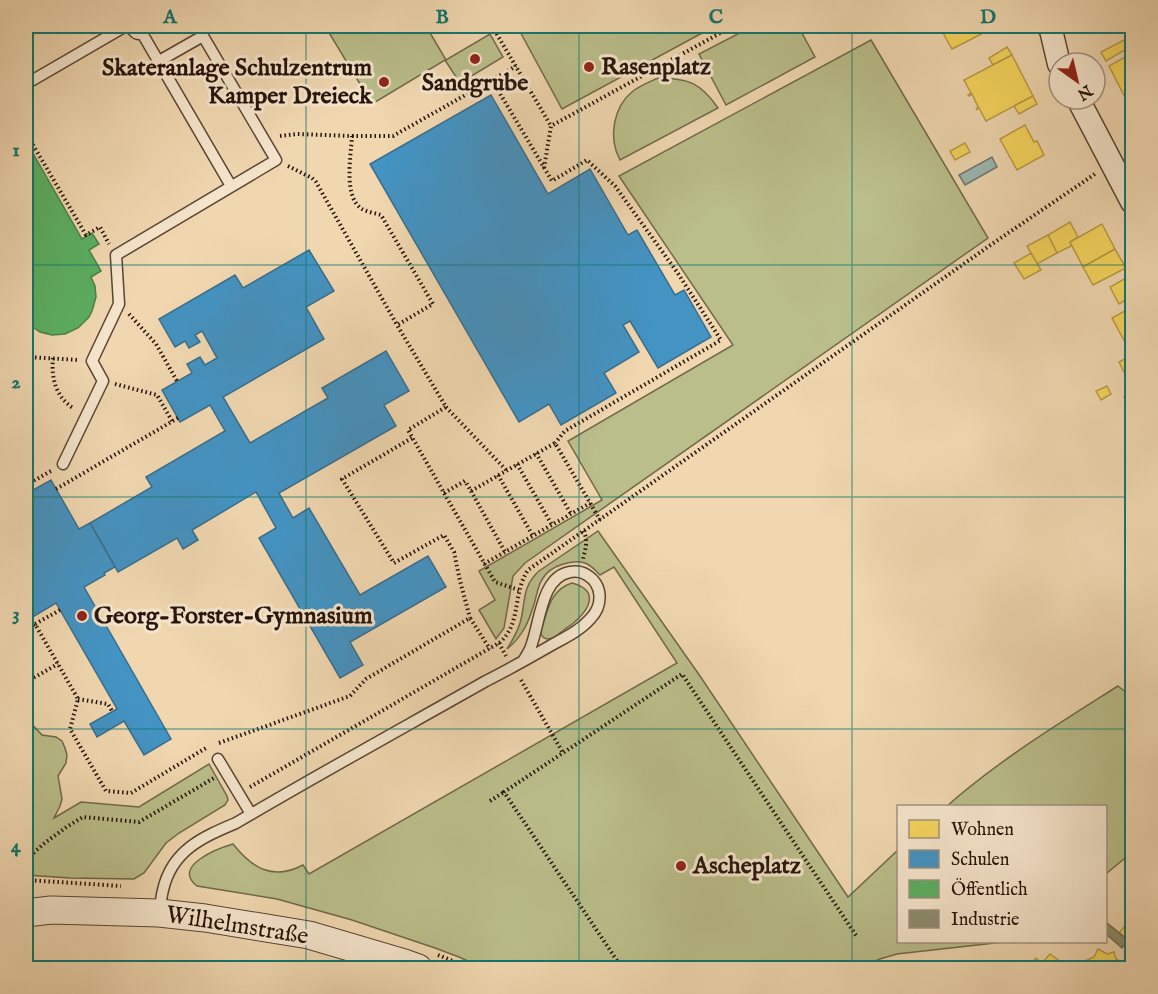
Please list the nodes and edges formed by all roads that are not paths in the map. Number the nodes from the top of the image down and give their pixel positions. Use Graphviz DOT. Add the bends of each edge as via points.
graph roads {
  1 [pos="134,26"];
  2 [pos="1048,26"];
  3 [pos="1056,51"];
  4 [pos="159,61"];
  5 [pos="26,84"];
  6 [pos="1084,111"];
  7 [pos="231,186"];
  8 [pos="1132,202"];
  9 [pos="63,464"];
  10 [pos="524,661"];
  11 [pos="218,759"];
  12 [pos="251,814"];
  13 [pos="34,909"];
  14 [pos="159,914"];
  15 [pos="418,969"];
  1 -- 4 [label="lane"];
  1 -- 5 [label="lane"];
  2 -- 3 [label="street"];
  4 -- 7 [label="lane"];
  4 -- 7 [label="lane" via="204,36 267,144 276,160"];
  6 -- 8 [label="street"];
  7 -- 9 [label="lane" via="116,255 119,304 92,360 103,381"];
  10 -- 10 [label="lane" via="581,628 592,617 600,597 588,576 581,572 564,573 556,578 544,598"];
  10 -- 12 [label="lane"];
  11 -- 12 [label="lane"];
  12 -- 14 [label="lane" via="201,839 177,859 163,889"];
  13 -- 14 [label="street, Wilhelmstraße"];
  14 -- 15 [label="street, Wilhelmstraße" via="309,935"];
}
